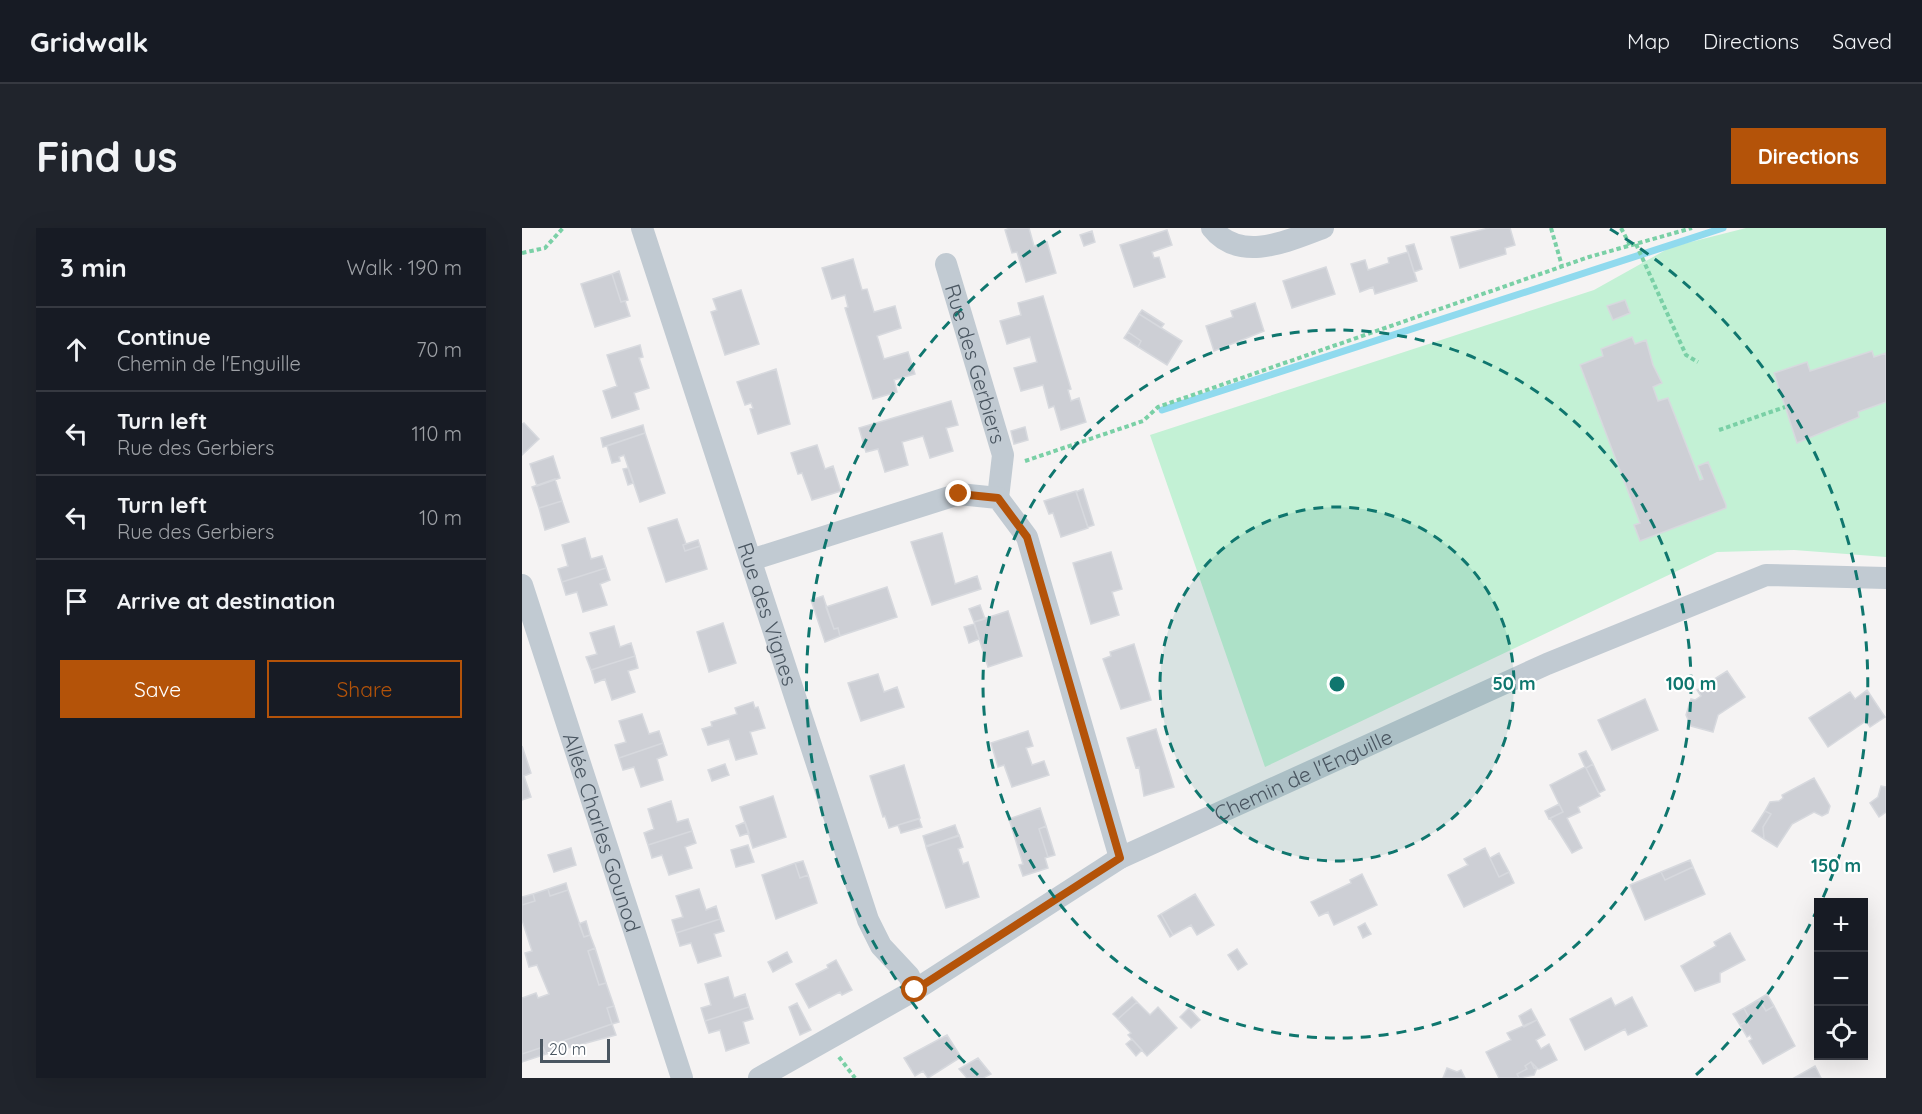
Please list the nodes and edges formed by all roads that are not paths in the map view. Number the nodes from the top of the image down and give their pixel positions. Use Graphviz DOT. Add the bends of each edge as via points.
graph roads {
  1 [pos="642,228"];
  2 [pos="1212,228"];
  3 [pos="1323,228"];
  4 [pos="946,264"];
  5 [pos="998,498"];
  6 [pos="751,560"];
  7 [pos="1886,578"];
  8 [pos="522,585"];
  9 [pos="1120,858"];
  10 [pos="915,990"];
  11 [pos="682,1078"];
  12 [pos="759,1078"];
  1 -- 6 [label="street, Rue des Vignes"];
  2 -- 3 [label="street" via="1219,237 1235,245 1257,247 1275,245"];
  4 -- 5 [label="street, Rue des Gerbiers" via="1003,455"];
  5 -- 6 [label="street" via="959,494"];
  5 -- 9 [label="street" via="1027,537"];
  6 -- 10 [label="street, Rue des Vignes" via="868,920 881,946 909,976"];
  7 -- 9 [label="street, Chemin de l'Enguille" via="1766,575 1547,664"];
  8 -- 11 [label="street, Allée Charles Gounod"];
  9 -- 10 [label="street, Chemin de l'Enguille"];
  10 -- 12 [label="street, Chemin de l'Enguille"];
}
